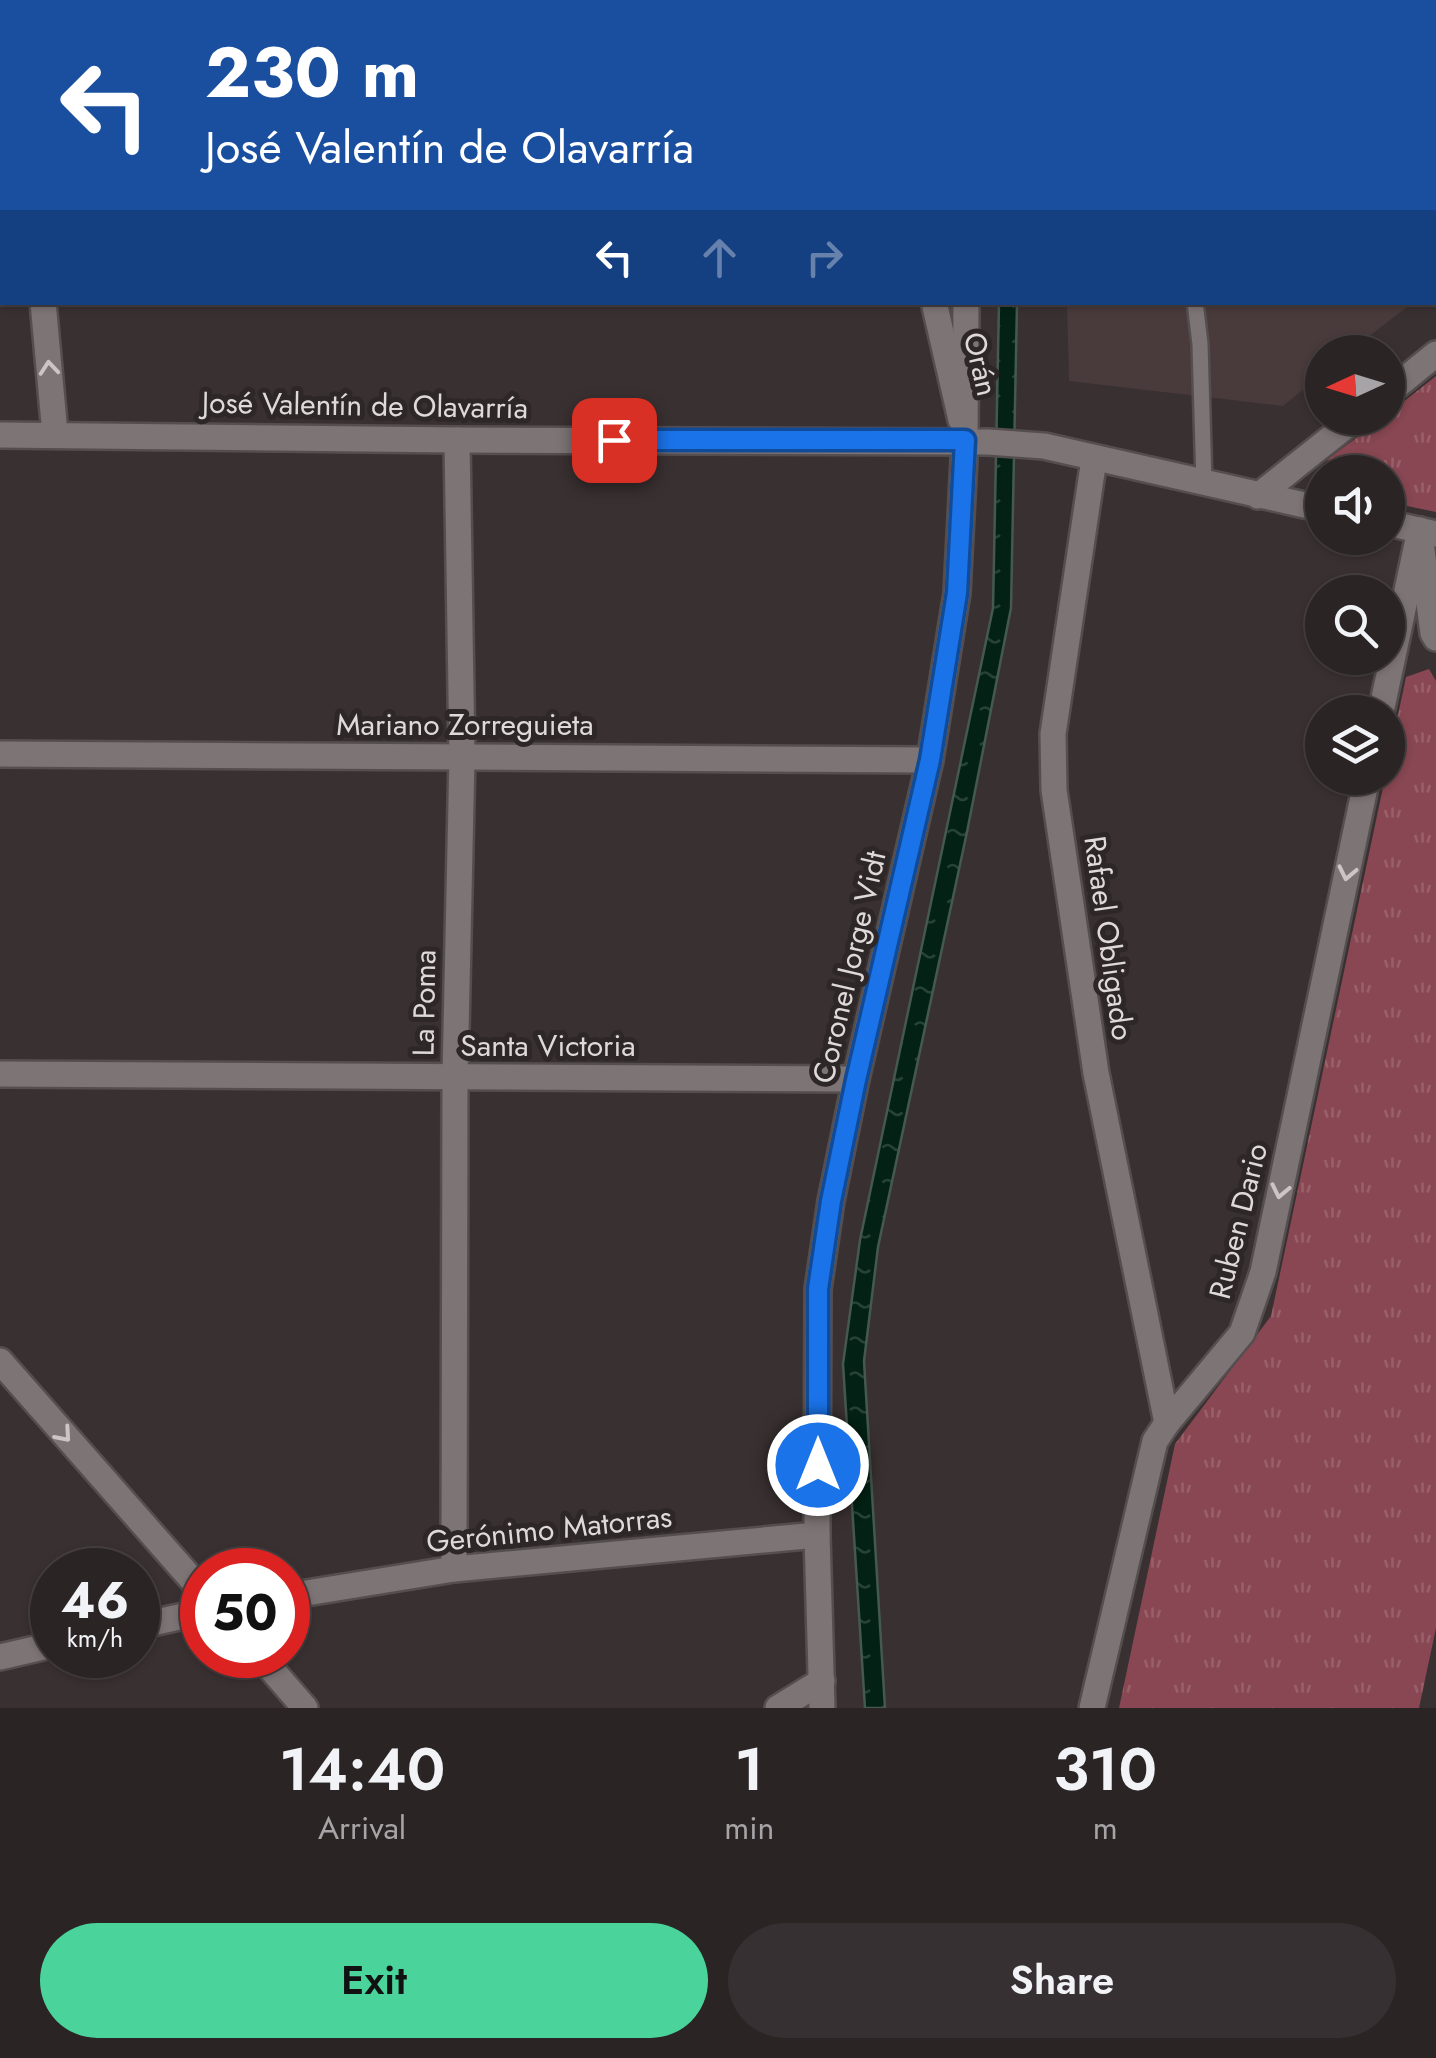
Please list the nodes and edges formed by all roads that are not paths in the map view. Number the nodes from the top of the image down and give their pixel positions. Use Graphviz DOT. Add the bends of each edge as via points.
graph roads {
  1 [pos="44,305"];
  2 [pos="935,305"];
  3 [pos="966,305"];
  4 [pos="1197,305"];
  5 [pos="1436,354"];
  6 [pos="1405,379"];
  7 [pos="55,434"];
  8 [pos="0,435"];
  9 [pos="1335,435"];
  10 [pos="457,440"];
  11 [pos="976,441"];
  12 [pos="1094,459"];
  13 [pos="1204,484"];
  14 [pos="1258,496"];
  15 [pos="1305,506"];
  16 [pos="1428,532"];
  17 [pos="1436,638"];
  18 [pos="1385,695"];
  19 [pos="0,754"];
  20 [pos="462,756"];
  21 [pos="930,760"];
  22 [pos="1364,795"];
  23 [pos="0,1074"];
  24 [pos="455,1077"];
  25 [pos="856,1080"];
  26 [pos="5,1375"];
  27 [pos="1167,1423"];
  28 [pos="818,1535"];
  29 [pos="180,1567"];
  30 [pos="454,1568"];
  31 [pos="310,1592"];
  32 [pos="30,1651"];
  33 [pos="0,1657"];
  34 [pos="278,1678"];
  35 [pos="822,1681"];
  36 [pos="305,1708"];
  37 [pos="778,1708"];
  38 [pos="822,1708"];
  39 [pos="1092,1708"];
  7 -- 1 [label="street, one-way"];
  2 -- 11 [label="street, Orán"];
  3 -- 11 [label="street, Coronel Jorge Vidt"];
  4 -- 13 [label="lane"];
  5 -- 6 [label="street"];
  7 -- 8 [label="street, José Valentín de Olavarría"];
  7 -- 10 [label="street, José Valentín de Olavarría"];
  9 -- 14 [label="street"];
  10 -- 11 [label="street, José Valentín de Olavarría"];
  10 -- 20 [label="street, La Poma"];
  11 -- 12 [label="street, José Valentín de Olavarría" via="1044,446"];
  11 -- 21 [label="street, Coronel Jorge Vidt"];
  12 -- 13 [label="street, José Valentín de Olavarría"];
  12 -- 27 [label="street, Rafael Obligado" via="1053,734 1054,790 1096,1073"];
  13 -- 14 [label="street, José Valentín de Olavarría"];
  14 -- 15 [label="street, José Valentín de Olavarría"];
  16 -- 17 [label="street"];
  16 -- 18 [label="street"];
  19 -- 20 [label="street, Mariano Zorreguieta"];
  20 -- 21 [label="street, Mariano Zorreguieta"];
  20 -- 24 [label="street, La Poma"];
  21 -- 25 [label="street, Coronel Jorge Vidt"];
  22 -- 27 [label="street, Ruben Dario, one-way" via="1263,1272 1242,1333"];
  23 -- 24 [label="street, Santa Victoria"];
  24 -- 25 [label="street, Santa Victoria"];
  24 -- 30 [label="street, La Poma"];
  25 -- 28 [label="street, Coronel Jorge Vidt" via="818,1289"];
  26 -- 29 [label="street, one-way"];
  27 -- 39 [label="street, Ruben Dario" via="1155,1441"];
  28 -- 30 [label="street, Gerónimo Matorras"];
  28 -- 35 [label="street, Coronel Jorge Vidt"];
  30 -- 31 [label="street, Gerónimo Matorras"];
  32 -- 33 [label="street"];
  34 -- 36 [label="street"];
  35 -- 37 [label="street"];
  35 -- 38 [label="street, Coronel Jorge Vidt"];
}
